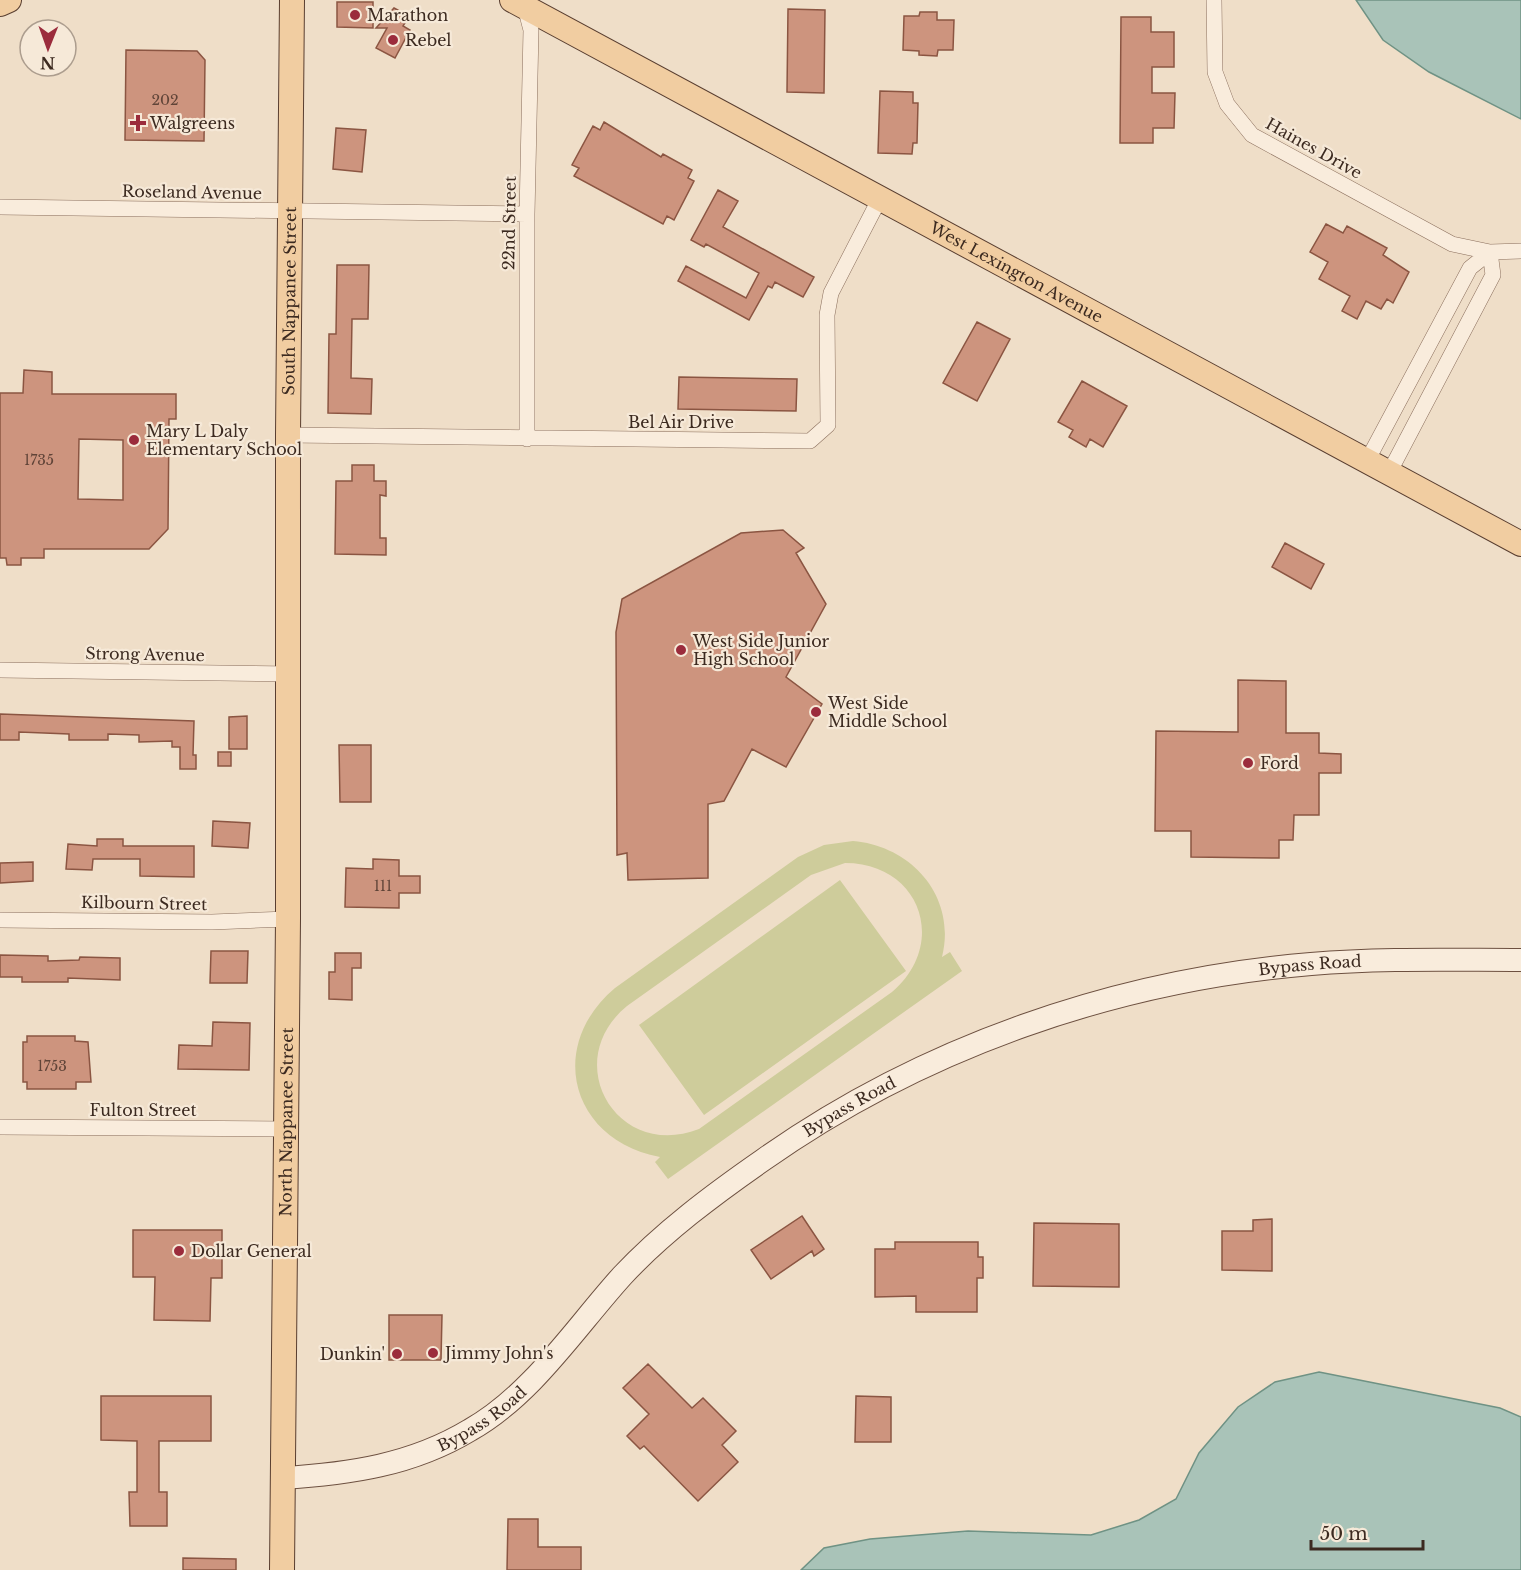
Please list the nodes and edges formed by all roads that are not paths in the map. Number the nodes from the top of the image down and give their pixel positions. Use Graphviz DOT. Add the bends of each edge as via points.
graph roads {
  1 [pos="8,0"];
  2 [pos="292,0"];
  3 [pos="1214,0"];
  4 [pos="0,3"];
  5 [pos="519,4"];
  6 [pos="880,198"];
  7 [pos="0,207"];
  8 [pos="290,212"];
  9 [pos="527,214"];
  10 [pos="1521,251"];
  11 [pos="1490,252"];
  12 [pos="288,435"];
  13 [pos="527,439"];
  14 [pos="1367,461"];
  15 [pos="1389,473"];
  16 [pos="1521,544"];
  17 [pos="0,670"];
  18 [pos="290,674"];
  19 [pos="288,919"];
  20 [pos="0,920"];
  21 [pos="1521,960"];
  22 [pos="0,1128"];
  23 [pos="286,1129"];
  24 [pos="282,1478"];
  25 [pos="282,1570"];
  1 -- 4 [label="main road"];
  2 -- 8 [label="main road, South Nappanee Street"];
  3 -- 11 [label="street, Haines Drive" via="1215,72 1227,104 1252,135 1452,244"];
  5 -- 6 [label="main road, West Lexington Avenue"];
  5 -- 9 [label="street, 22nd Street" via="531,30"];
  6 -- 13 [label="street, Bel Air Drive" via="831,293 827,315 828,424 810,441"];
  6 -- 14 [label="main road, West Lexington Avenue"];
  7 -- 8 [label="street, Roseland Avenue"];
  8 -- 9 [label="street, Roseland Avenue"];
  8 -- 12 [label="main road, South Nappanee Street"];
  9 -- 13 [label="street, 22nd Street"];
  10 -- 11 [label="street, Haines Drive"];
  11 -- 14 [label="street" via="1470,268"];
  11 -- 15 [label="street" via="1493,275"];
  12 -- 13 [label="street, Bel Air Drive"];
  12 -- 18 [label="main road, South Nappanee Street"];
  14 -- 15 [label="main road, West Lexington Avenue"];
  15 -- 16 [label="main road, West Lexington Avenue"];
  17 -- 18 [label="street, Strong Avenue"];
  18 -- 19 [label="main road, North Nappanee Street"];
  19 -- 20 [label="street, Kilbourn Street"];
  19 -- 23 [label="main road, North Nappanee Street"];
  21 -- 24 [label="main road, Bypass Road" via="1311,963 1210,977 1075,1008 950,1055 820,1123 719,1192 626,1272 530,1381 471,1430 396,1463 362,1471"];
  22 -- 23 [label="street, Fulton Street"];
  23 -- 24 [label="main road, North Nappanee Street"];
  24 -- 25 [label="main road, North Nappanee Street"];
}
